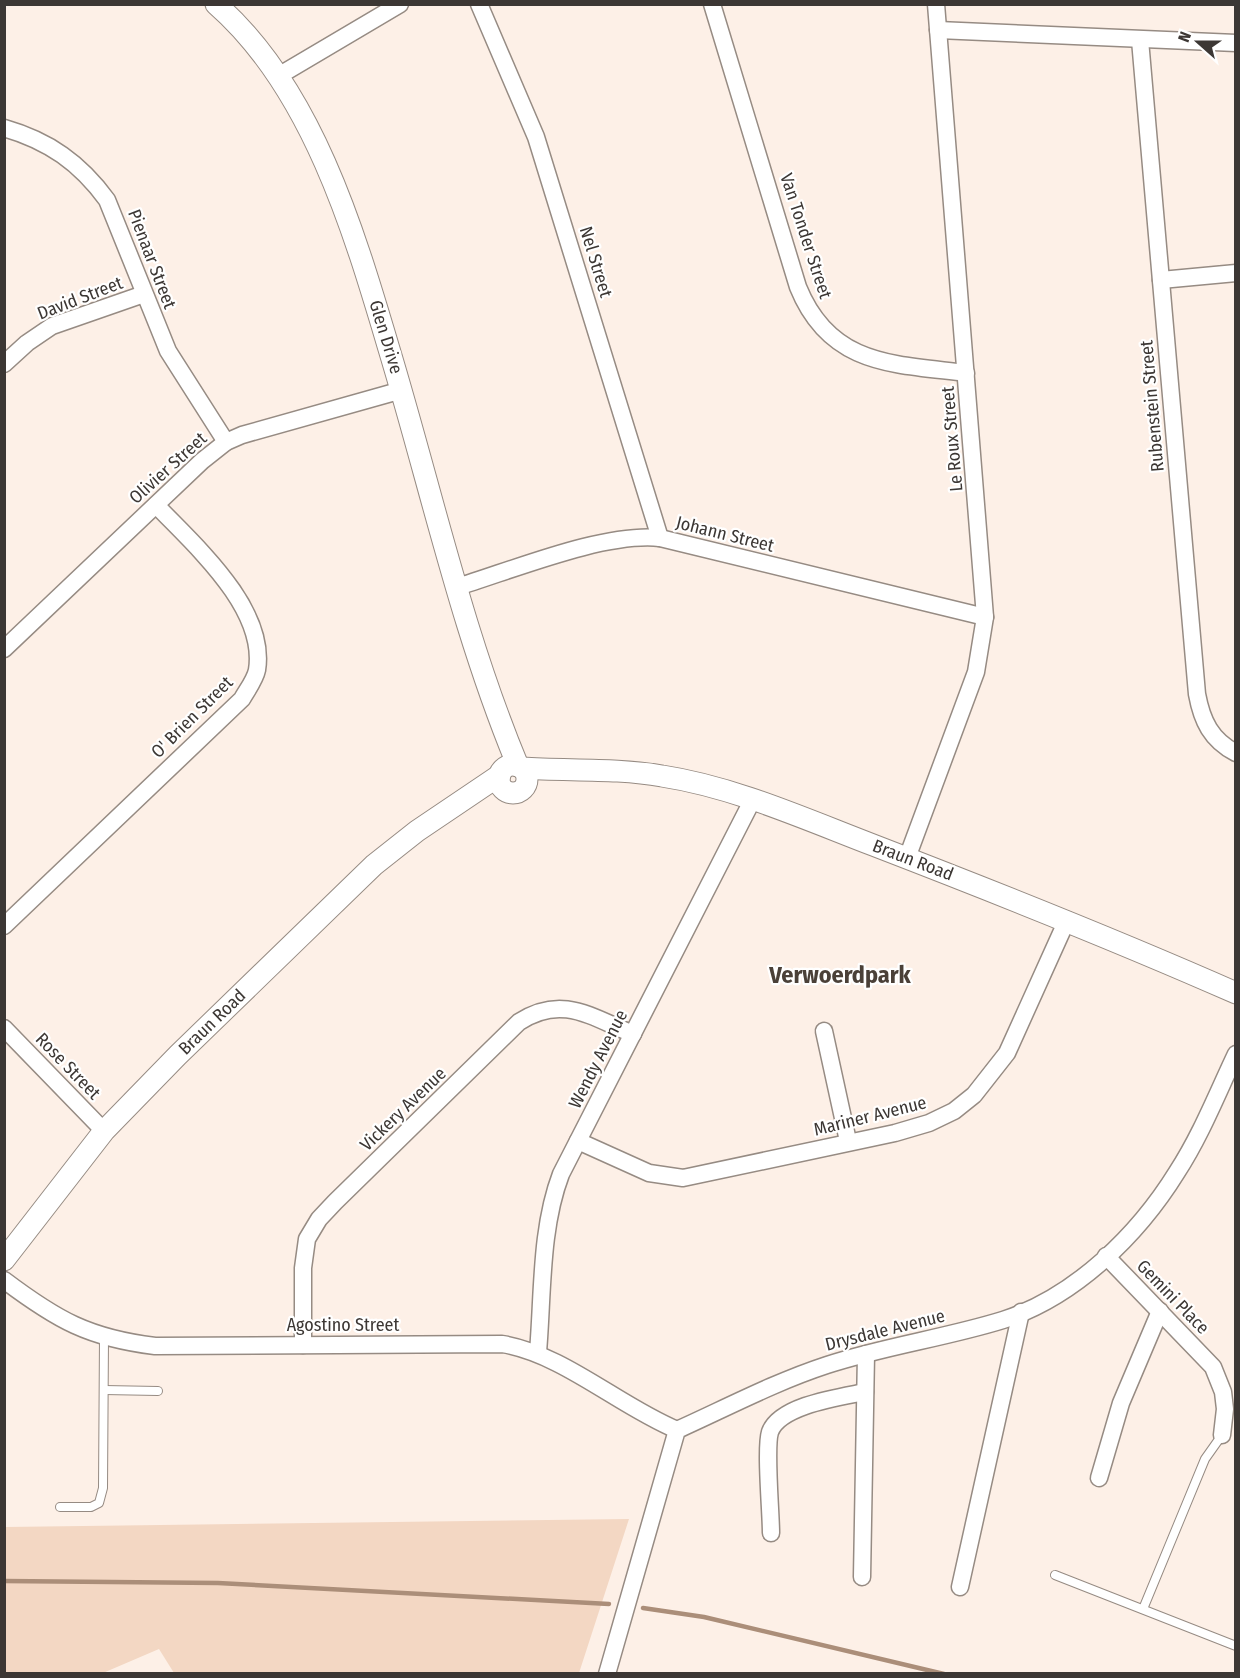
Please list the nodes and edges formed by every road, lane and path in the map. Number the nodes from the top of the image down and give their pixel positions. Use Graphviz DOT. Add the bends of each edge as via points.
graph roads {
  1 [pos="216,4"];
  2 [pos="400,4"];
  3 [pos="478,4"];
  4 [pos="712,4"];
  5 [pos="936,4"];
  6 [pos="938,30"];
  7 [pos="1140,40"];
  8 [pos="1236,43"];
  9 [pos="280,75"];
  10 [pos="4,128"];
  11 [pos="1236,273"];
  12 [pos="1161,280"];
  13 [pos="144,294"];
  14 [pos="4,364"];
  15 [pos="966,374"];
  16 [pos="402,390"];
  17 [pos="226,442"];
  18 [pos="156,505"];
  19 [pos="660,538"];
  20 [pos="458,587"];
  21 [pos="985,616"];
  22 [pos="4,650"];
  23 [pos="1236,753"];
  24 [pos="512,776"];
  25 [pos="752,801"];
  26 [pos="907,858"];
  27 [pos="1067,920"];
  28 [pos="4,926"];
  29 [pos="1236,993"];
  30 [pos="4,1028"];
  31 [pos="824,1031"];
  32 [pos="633,1034"];
  33 [pos="1236,1054"];
  34 [pos="104,1131"];
  35 [pos="578,1141"];
  36 [pos="848,1141"];
  37 [pos="1106,1257"];
  38 [pos="4,1260"];
  39 [pos="4,1280"];
  40 [pos="1160,1311"];
  41 [pos="1021,1312"];
  42 [pos="104,1337"];
  43 [pos="303,1344"];
  44 [pos="538,1352"];
  45 [pos="866,1354"];
  46 [pos="104,1390"];
  47 [pos="158,1391"];
  48 [pos="865,1392"];
  49 [pos="677,1430"];
  50 [pos="1222,1435"];
  51 [pos="1099,1478"];
  52 [pos="60,1507"];
  53 [pos="771,1533"];
  54 [pos="1055,1575"];
  55 [pos="862,1577"];
  56 [pos="960,1587"];
  57 [pos="1143,1610"];
  58 [pos="1236,1646"];
  59 [pos="607,1674"];
  1 -- 9 [label="street, Glen Drive"];
  2 -- 9 [label="street"];
  3 -- 19 [label="street, Nel Street" via="536,137"];
  4 -- 15 [label="street, Van Tonder Street" via="798,287 816,322 847,349 869,359"];
  5 -- 6 [label="street, Le Roux Street"];
  6 -- 7 [label="street"];
  6 -- 15 [label="street, Le Roux Street"];
  7 -- 8 [label="street"];
  7 -- 12 [label="street, Rubenstein Street"];
  9 -- 16 [label="street, Glen Drive" via="300,110 348,220"];
  10 -- 13 [label="street, Pienaar Street" via="65,155 93,181 115,218"];
  11 -- 12 [label="street"];
  12 -- 23 [label="street, Rubenstein Street" via="1197,694 1206,726 1215,739"];
  13 -- 14 [label="street, David Street" via="52,326"];
  13 -- 17 [label="street, Pienaar Street" via="174,362"];
  15 -- 21 [label="street, Le Roux Street"];
  16 -- 17 [label="street, Olivier Street"];
  16 -- 20 [label="street, Glen Drive"];
  17 -- 18 [label="street, Olivier Street"];
  18 -- 22 [label="street, Olivier Street"];
  18 -- 28 [label="street, O' Brien Street" via="236,593 255,641 257,671 242,699"];
  19 -- 20 [label="street, Johann Street" via="643,536 605,542"];
  19 -- 21 [label="street, Johann Street"];
  20 -- 24 [label="street, Glen Drive"];
  21 -- 26 [label="street, Le Roux Street" via="976,672"];
  24 -- 25 [label="street, Braun Road" via="579,772 662,776"];
  24 -- 34 [label="street, Braun Road" via="417,831 374,865"];
  25 -- 26 [label="street, Braun Road"];
  25 -- 32 [label="street, Wendy Avenue"];
  26 -- 27 [label="street, Braun Road"];
  27 -- 29 [label="street, Braun Road"];
  27 -- 36 [label="street, Mariner Avenue" via="1016,1037 999,1066 974,1095 954,1111 929,1123"];
  30 -- 34 [label="street, Rose Street"];
  31 -- 36 [label="street"];
  32 -- 35 [label="street, Wendy Avenue"];
  32 -- 43 [label="street, Vickery Avenue" via="559,1007 533,1013 519,1023 311,1230 303,1268"];
  33 -- 37 [label="street, Drysdale Avenue" via="1203,1127 1177,1172 1157,1201"];
  34 -- 38 [label="street, Braun Road"];
  35 -- 36 [label="street, Mariner Avenue" via="649,1173 683,1178"];
  35 -- 44 [label="street, Wendy Avenue" via="554,1192"];
  37 -- 40 [label="street, Gemini Place"];
  37 -- 41 [label="street, Drysdale Avenue" via="1059,1294"];
  39 -- 42 [label="street, Agostino Street" via="67,1323"];
  40 -- 50 [label="street, Gemini Place" via="1220,1379 1225,1408"];
  40 -- 51 [label="street" via="1121,1403"];
  41 -- 45 [label="street, Drysdale Avenue" via="975,1328"];
  41 -- 56 [label="street"];
  42 -- 43 [label="street, Agostino Street" via="155,1346"];
  42 -- 46 [label="lane"];
  43 -- 44 [label="street, Agostino Street" via="502,1344"];
  44 -- 49 [label="street, Agostino Street" via="632,1409"];
  45 -- 48 [label="street"];
  45 -- 49 [label="street, Drysdale Avenue" via="788,1379"];
  46 -- 47 [label="lane"];
  46 -- 52 [label="lane" via="103,1488 99,1503 91,1507"];
  48 -- 53 [label="street" via="812,1404 774,1425 769,1440"];
  48 -- 55 [label="street"];
  49 -- 59 [label="street"];
  50 -- 57 [label="lane" via="1205,1459"];
  54 -- 57 [label="lane"];
  57 -- 58 [label="lane"];
}
